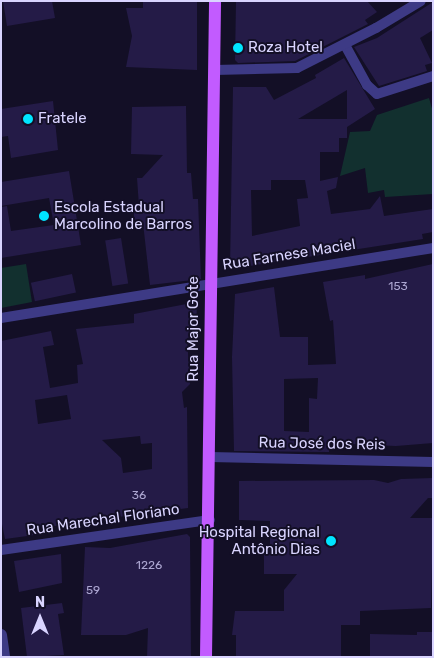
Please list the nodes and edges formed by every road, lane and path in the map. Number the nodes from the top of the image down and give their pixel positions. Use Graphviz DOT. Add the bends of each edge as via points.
graph roads {
  1 [pos="215,1"];
  2 [pos="421,1"];
  3 [pos="345,45"];
  4 [pos="214,70"];
  5 [pos="433,76"];
  6 [pos="433,248"];
  7 [pos="210,283"];
  8 [pos="1,318"];
  9 [pos="210,457"];
  10 [pos="433,462"];
  11 [pos="210,520"];
  12 [pos="1,550"];
  13 [pos="1,635"];
  14 [pos="4,657"];
  15 [pos="206,657"];
  1 -- 4 [label="main road, Rua Major Gote"];
  2 -- 3 [label="street"];
  3 -- 4 [label="street" via="297,68"];
  3 -- 5 [label="street" via="367,85 377,94"];
  4 -- 7 [label="main road, Rua Major Gote"];
  6 -- 7 [label="street, Rua Farnese Maciel"];
  7 -- 8 [label="street, Rua Farnese Maciel"];
  7 -- 9 [label="main road, Rua Major Gote"];
  9 -- 10 [label="street, Rua José dos Reis"];
  9 -- 11 [label="main road, Rua Major Gote"];
  11 -- 12 [label="street, Rua Marechal Floriano"];
  11 -- 15 [label="main road, Rua Major Gote"];
  13 -- 14 [label="street"];
}
